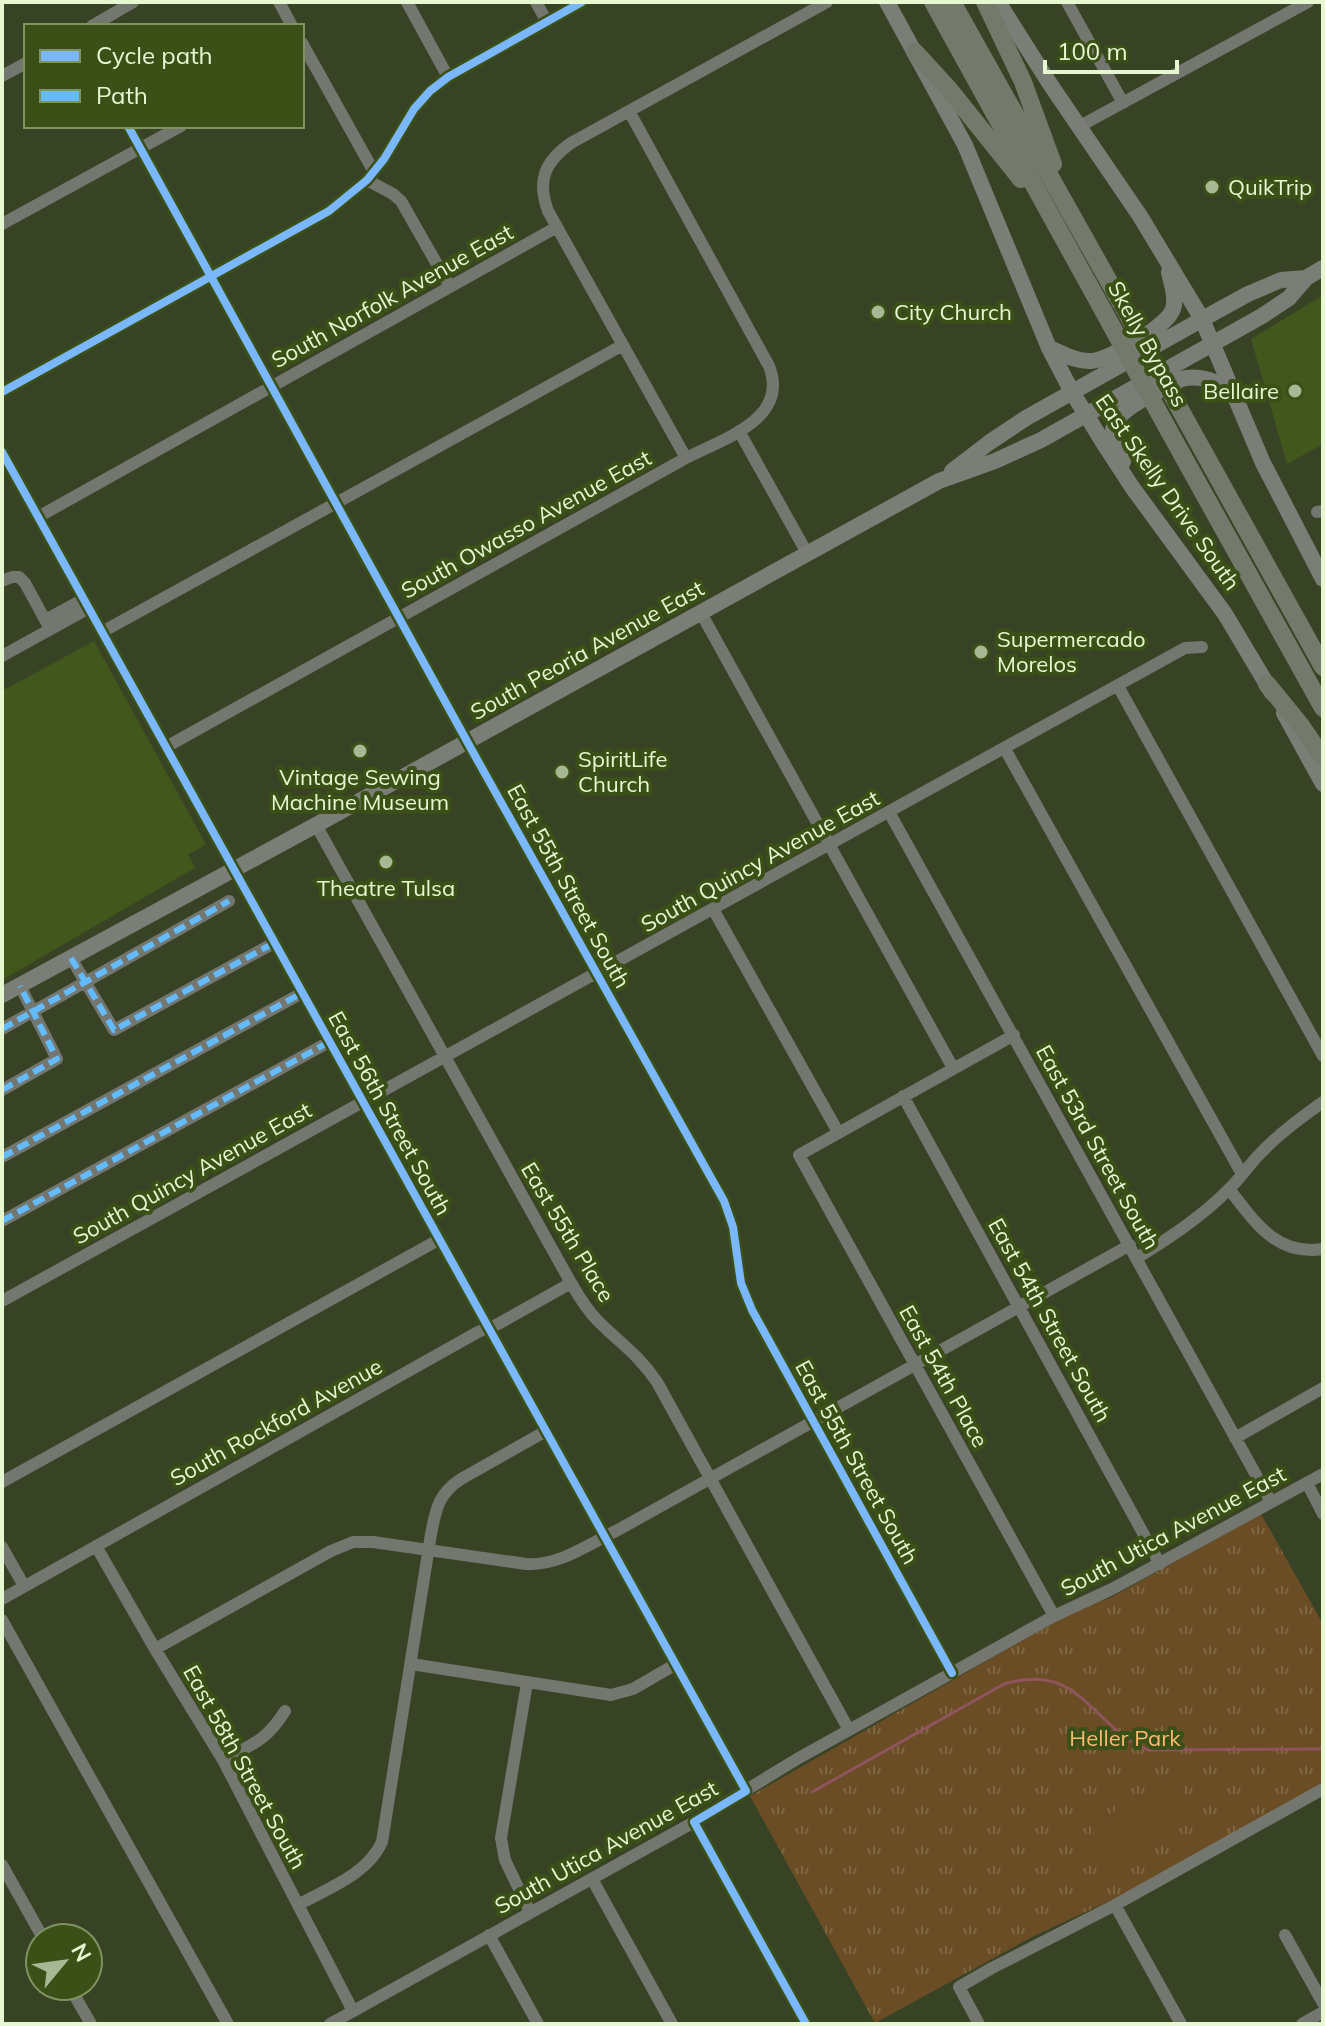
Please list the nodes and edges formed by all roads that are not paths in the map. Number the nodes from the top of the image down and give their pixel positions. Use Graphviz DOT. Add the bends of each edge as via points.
graph roads {
  1 [pos="133,2"];
  2 [pos="279,2"];
  3 [pos="407,2"];
  4 [pos="536,2"];
  5 [pos="582,2"];
  6 [pos="827,2"];
  7 [pos="887,2"];
  8 [pos="933,2"];
  9 [pos="952,2"];
  10 [pos="985,2"];
  11 [pos="998,2"];
  12 [pos="1067,2"];
  13 [pos="1308,2"];
  14 [pos="547,22"];
  15 [pos="95,24"];
  16 [pos="291,24"];
  17 [pos="304,52"];
  18 [pos="915,52"];
  19 [pos="24,64"];
  20 [pos="2,76"];
  21 [pos="448,77"];
  22 [pos="1123,103"];
  23 [pos="629,111"];
  24 [pos="1080,126"];
  25 [pos="129,128"];
  26 [pos="177,128"];
  27 [pos="140,149"];
  28 [pos="371,176"];
  29 [pos="1048,212"];
  30 [pos="1072,216"];
  31 [pos="2,224"];
  32 [pos="557,227"];
  33 [pos="1166,259"];
  34 [pos="1323,268"];
  35 [pos="211,276"];
  36 [pos="1306,278"];
  37 [pos="450,287"];
  38 [pos="1202,319"];
  39 [pos="1214,344"];
  40 [pos="623,345"];
  41 [pos="1049,348"];
  42 [pos="272,386"];
  43 [pos="1233,390"];
  44 [pos="2,392"];
  45 [pos="1072,392"];
  46 [pos="1086,415"];
  47 [pos="739,431"];
  48 [pos="2,452"];
  49 [pos="686,458"];
  50 [pos="8,476"];
  51 [pos="939,481"];
  52 [pos="1132,487"];
  53 [pos="336,503"];
  54 [pos="38,517"];
  55 [pos="807,553"];
  56 [pos="1323,579"];
  57 [pos="2,581"];
  58 [pos="86,603"];
  59 [pos="701,613"];
  60 [pos="400,618"];
  61 [pos="48,624"];
  62 [pos="102,632"];
  63 [pos="1202,647"];
  64 [pos="2,656"];
  65 [pos="1323,667"];
  66 [pos="1267,684"];
  67 [pos="1118,686"];
  68 [pos="1323,708"];
  69 [pos="467,741"];
  70 [pos="166,747"];
  71 [pos="1005,749"];
  72 [pos="1323,758"];
  73 [pos="1323,784"];
  74 [pos="889,812"];
  75 [pos="316,825"];
  76 [pos="830,845"];
  77 [pos="233,869"];
  78 [pos="229,901"];
  79 [pos="713,909"];
  80 [pos="274,943"];
  81 [pos="71,958"];
  82 [pos="597,973"];
  83 [pos="85,983"];
  84 [pos="20,986"];
  85 [pos="302,993"];
  86 [pos="2,995"];
  87 [pos="34,1012"];
  88 [pos="2,1029"];
  89 [pos="1014,1035"];
  90 [pos="329,1042"];
  91 [pos="445,1056"];
  92 [pos="1323,1056"];
  93 [pos="953,1068"];
  94 [pos="2,1090"];
  95 [pos="903,1096"];
  96 [pos="363,1102"];
  97 [pos="1323,1102"];
  98 [pos="838,1132"];
  99 [pos="2,1157"];
  100 [pos="1242,1174"];
  101 [pos="1229,1189"];
  102 [pos="2,1221"];
  103 [pos="440,1239"];
  104 [pos="1130,1245"];
  105 [pos="1323,1249"];
  106 [pos="1137,1258"];
  107 [pos="571,1283"];
  108 [pos="2,1301"];
  109 [pos="1020,1307"];
  110 [pos="489,1328"];
  111 [pos="915,1365"];
  112 [pos="1323,1388"];
  113 [pos="813,1421"];
  114 [pos="546,1431"];
  115 [pos="1235,1438"];
  116 [pos="1323,1474"];
  117 [pos="710,1479"];
  118 [pos="2,1482"];
  119 [pos="1307,1483"];
  120 [pos="1271,1502"];
  121 [pos="1323,1514"];
  122 [pos="605,1536"];
  123 [pos="96,1546"];
  124 [pos="2,1547"];
  125 [pos="429,1549"];
  126 [pos="1160,1564"];
  127 [pos="24,1586"];
  128 [pos="2,1599"];
  129 [pos="1054,1616"];
  130 [pos="2,1620"];
  131 [pos="155,1649"];
  132 [pos="411,1664"];
  133 [pos="676,1664"];
  134 [pos="952,1673"];
  135 [pos="527,1683"];
  136 [pos="285,1711"];
  137 [pos="849,1730"];
  138 [pos="223,1760"];
  139 [pos="1323,1789"];
  140 [pos="746,1791"];
  141 [pos="694,1822"];
  142 [pos="2,1865"];
  143 [pos="592,1879"];
  144 [pos="298,1905"];
  145 [pos="1115,1905"];
  146 [pos="530,1912"];
  147 [pos="34,1922"];
  148 [pos="489,1935"];
  149 [pos="1285,1935"];
  150 [pos="78,2002"];
  151 [pos="1323,2003"];
  152 [pos="353,2011"];
  153 [pos="1323,2012"];
  154 [pos="91,2024"];
  155 [pos="228,2024"];
  156 [pos="330,2024"];
  157 [pos="538,2024"];
  158 [pos="672,2024"];
  159 [pos="806,2024"];
  160 [pos="979,2024"];
  161 [pos="1181,2024"];
  162 [pos="1302,2024"];
  1 -- 15 [label="street"];
  2 -- 16 [label="street"];
  3 -- 21 [label="street"];
  4 -- 14 [label="street"];
  5 -- 14 [label="street"];
  6 -- 23 [label="street"];
  7 -- 18 [label="main road, East Skelly Drive South"];
  8 -- 29 [label="highway, Skelly Bypass"];
  9 -- 30 [label="highway, Skelly Bypass"];
  10 -- 30 [label="highway" via="1023,82"];
  11 -- 24 [label="main road"];
  12 -- 22 [label="street"];
  13 -- 22 [label="street"];
  14 -- 21 [label="street"];
  17 -- 28 [label="street"];
  18 -- 29 [label="highway"];
  18 -- 41 [label="main road, East Skelly Drive South" via="965,145"];
  19 -- 20 [label="street"];
  21 -- 28 [label="street" via="414,109"];
  22 -- 24 [label="street"];
  23 -- 32 [label="street" via="551,160 542,186"];
  23 -- 47 [label="street" via="773,374 767,409"];
  24 -- 33 [label="main road"];
  25 -- 27 [label="street, East 55th Street South"];
  26 -- 27 [label="street"];
  27 -- 31 [label="street"];
  27 -- 35 [label="street, East 55th Street South"];
  28 -- 35 [label="street" via="329,211"];
  28 -- 37 [label="street" via="401,201"];
  29 -- 68 [label="highway, Skelly Bypass, bridge"];
  30 -- 65 [label="highway, Skelly Bypass, bridge"];
  32 -- 37 [label="street, South Norfolk Avenue East"];
  32 -- 40 [label="street"];
  33 -- 38 [label="main road"];
  33 -- 41 [label="main road" via="1175,299 1161,325 1096,360 1079,360"];
  34 -- 36 [label="main road, South Peoria Avenue East"];
  35 -- 42 [label="street, East 55th Street South"];
  35 -- 44 [label="street"];
  36 -- 38 [label="main road, South Peoria Avenue East" via="1281,280"];
  36 -- 39 [label="main road, South Peoria Avenue East" via="1289,298"];
  37 -- 42 [label="street, South Norfolk Avenue East"];
  38 -- 39 [label="main road"];
  38 -- 45 [label="main road, South Peoria Avenue East"];
  39 -- 43 [label="main road"];
  39 -- 46 [label="main road, South Peoria Avenue East"];
  40 -- 49 [label="street"];
  40 -- 53 [label="street"];
  41 -- 45 [label="main road, East Skelly Drive South"];
  42 -- 53 [label="street, East 55th Street South"];
  42 -- 54 [label="street, South Norfolk Avenue East"];
  43 -- 52 [label="main road" via="1190,377 1122,412 1113,432"];
  43 -- 56 [label="main road" via="1269,477"];
  45 -- 46 [label="main road, East Skelly Drive South"];
  45 -- 51 [label="main road, South Peoria Avenue East" via="1018,423"];
  46 -- 51 [label="main road, South Peoria Avenue East" via="1041,440"];
  46 -- 52 [label="main road, East Skelly Drive South"];
  47 -- 49 [label="street, South Owasso Avenue East"];
  47 -- 55 [label="street"];
  48 -- 50 [label="street, East 56th Street South"];
  49 -- 60 [label="street, South Owasso Avenue East"];
  50 -- 54 [label="street, East 56th Street South"];
  51 -- 55 [label="main road, South Peoria Avenue East"];
  52 -- 66 [label="main road, East Skelly Drive South" via="1225,614"];
  53 -- 60 [label="street, East 55th Street South"];
  53 -- 62 [label="street"];
  54 -- 58 [label="street, East 56th Street South"];
  55 -- 59 [label="main road, South Peoria Avenue East"];
  57 -- 61 [label="street" via="19,577"];
  58 -- 61 [label="street"];
  58 -- 62 [label="street, East 56th Street South"];
  59 -- 69 [label="main road, South Peoria Avenue East"];
  59 -- 76 [label="street"];
  60 -- 69 [label="street, East 55th Street South"];
  60 -- 70 [label="street, South Owasso Avenue East"];
  61 -- 64 [label="street"];
  62 -- 70 [label="street, East 56th Street South"];
  63 -- 67 [label="street, South Quincy Avenue East" via="1185,648"];
  66 -- 72 [label="highway"];
  66 -- 73 [label="main road, East Skelly Drive South"];
  67 -- 71 [label="street, South Quincy Avenue East"];
  67 -- 92 [label="street"];
  69 -- 75 [label="main road, South Peoria Avenue East"];
  69 -- 82 [label="street, East 55th Street South"];
  70 -- 77 [label="street, East 56th Street South"];
  71 -- 74 [label="street, South Quincy Avenue East"];
  71 -- 100 [label="street"];
  74 -- 76 [label="street, South Quincy Avenue East"];
  74 -- 89 [label="street, East 53rd Street South"];
  75 -- 77 [label="main road, South Peoria Avenue East"];
  75 -- 91 [label="street, East 55th Place"];
  76 -- 79 [label="street, South Quincy Avenue East"];
  76 -- 93 [label="street"];
  77 -- 80 [label="street, East 56th Street South"];
  77 -- 81 [label="main road, South Peoria Avenue East"];
  78 -- 83 [label="street"];
  79 -- 82 [label="street, South Quincy Avenue East"];
  79 -- 98 [label="street"];
  80 -- 83 [label="street" via="114,1030"];
  80 -- 85 [label="street, East 56th Street South"];
  81 -- 83 [label="street"];
  81 -- 84 [label="main road, South Peoria Avenue East"];
  82 -- 91 [label="street, South Quincy Avenue East"];
  82 -- 113 [label="street, East 55th Street South" via="724,1201 745,1296"];
  83 -- 87 [label="street"];
  84 -- 86 [label="main road, South Peoria Avenue East"];
  84 -- 87 [label="street"];
  85 -- 90 [label="street, East 56th Street South"];
  85 -- 99 [label="street"];
  87 -- 88 [label="street"];
  87 -- 94 [label="street" via="57,1059"];
  89 -- 93 [label="street"];
  89 -- 104 [label="street, East 53rd Street South"];
  90 -- 96 [label="street, East 56th Street South"];
  90 -- 102 [label="street"];
  91 -- 96 [label="street, South Quincy Avenue East"];
  91 -- 107 [label="street, East 55th Place"];
  93 -- 95 [label="street"];
  95 -- 98 [label="street"];
  95 -- 109 [label="street, East 54th Street South"];
  96 -- 103 [label="street, East 56th Street South"];
  96 -- 108 [label="street, South Quincy Avenue East"];
  97 -- 100 [label="street" via="1277,1137"];
  98 -- 111 [label="street, East 54th Place" via="799,1155"];
  100 -- 101 [label="street"];
  101 -- 105 [label="street" via="1269,1236 1292,1248"];
  101 -- 106 [label="street" via="1196,1219"];
  103 -- 110 [label="street, East 56th Street South"];
  103 -- 118 [label="street"];
  104 -- 106 [label="street, East 53rd Street South"];
  104 -- 109 [label="street"];
  106 -- 115 [label="street, East 53rd Street South"];
  107 -- 110 [label="street, South Rockford Avenue"];
  107 -- 117 [label="street, East 55th Place" via="597,1320 645,1363"];
  109 -- 111 [label="street"];
  109 -- 126 [label="street, East 54th Street South"];
  110 -- 114 [label="street, East 56th Street South"];
  110 -- 123 [label="street, South Rockford Avenue"];
  111 -- 113 [label="street"];
  111 -- 129 [label="street, East 54th Place"];
  112 -- 115 [label="street"];
  113 -- 117 [label="street"];
  113 -- 134 [label="street, East 55th Street South"];
  114 -- 122 [label="street, East 56th Street South"];
  114 -- 125 [label="street" via="447,1490 437,1506"];
  115 -- 120 [label="street, East 53rd Street South"];
  116 -- 119 [label="street, South Utica Avenue East"];
  117 -- 122 [label="street"];
  117 -- 137 [label="street, East 55th Place"];
  119 -- 120 [label="street, South Utica Avenue East"];
  119 -- 121 [label="street"];
  120 -- 126 [label="street, South Utica Avenue East"];
  122 -- 125 [label="street" via="558,1561 537,1565"];
  122 -- 133 [label="street, East 56th Street South"];
  123 -- 127 [label="street, South Rockford Avenue"];
  123 -- 131 [label="street, East 58th Street South"];
  124 -- 127 [label="street"];
  125 -- 131 [label="street" via="365,1541 340,1546"];
  125 -- 132 [label="street"];
  126 -- 129 [label="street, South Utica Avenue East"];
  127 -- 128 [label="street, South Rockford Avenue"];
  129 -- 134 [label="street, South Utica Avenue East"];
  130 -- 155 [label="street"];
  131 -- 138 [label="street, East 58th Street South"];
  132 -- 135 [label="street"];
  132 -- 144 [label="street" via="377,1854 359,1872"];
  133 -- 135 [label="street" via="633,1689 611,1695"];
  133 -- 140 [label="street, East 56th Street South"];
  134 -- 137 [label="street, South Utica Avenue East"];
  135 -- 146 [label="street" via="501,1838 505,1860"];
  136 -- 138 [label="street" via="261,1740"];
  137 -- 140 [label="street, South Utica Avenue East"];
  138 -- 144 [label="street, East 58th Street South"];
  139 -- 145 [label="street"];
  140 -- 141 [label="street, South Utica Avenue East"];
  141 -- 143 [label="street, South Utica Avenue East"];
  141 -- 159 [label="street"];
  142 -- 147 [label="street"];
  143 -- 146 [label="street, South Utica Avenue East"];
  143 -- 158 [label="street"];
  144 -- 152 [label="street, East 58th Street South"];
  145 -- 160 [label="street" via="959,1987"];
  145 -- 161 [label="street"];
  146 -- 148 [label="street, South Utica Avenue East"];
  148 -- 152 [label="street, South Utica Avenue East"];
  148 -- 157 [label="street"];
  149 -- 151 [label="street"];
  150 -- 154 [label="street"];
  152 -- 156 [label="street, South Utica Avenue East"];
  153 -- 162 [label="street"];
}
